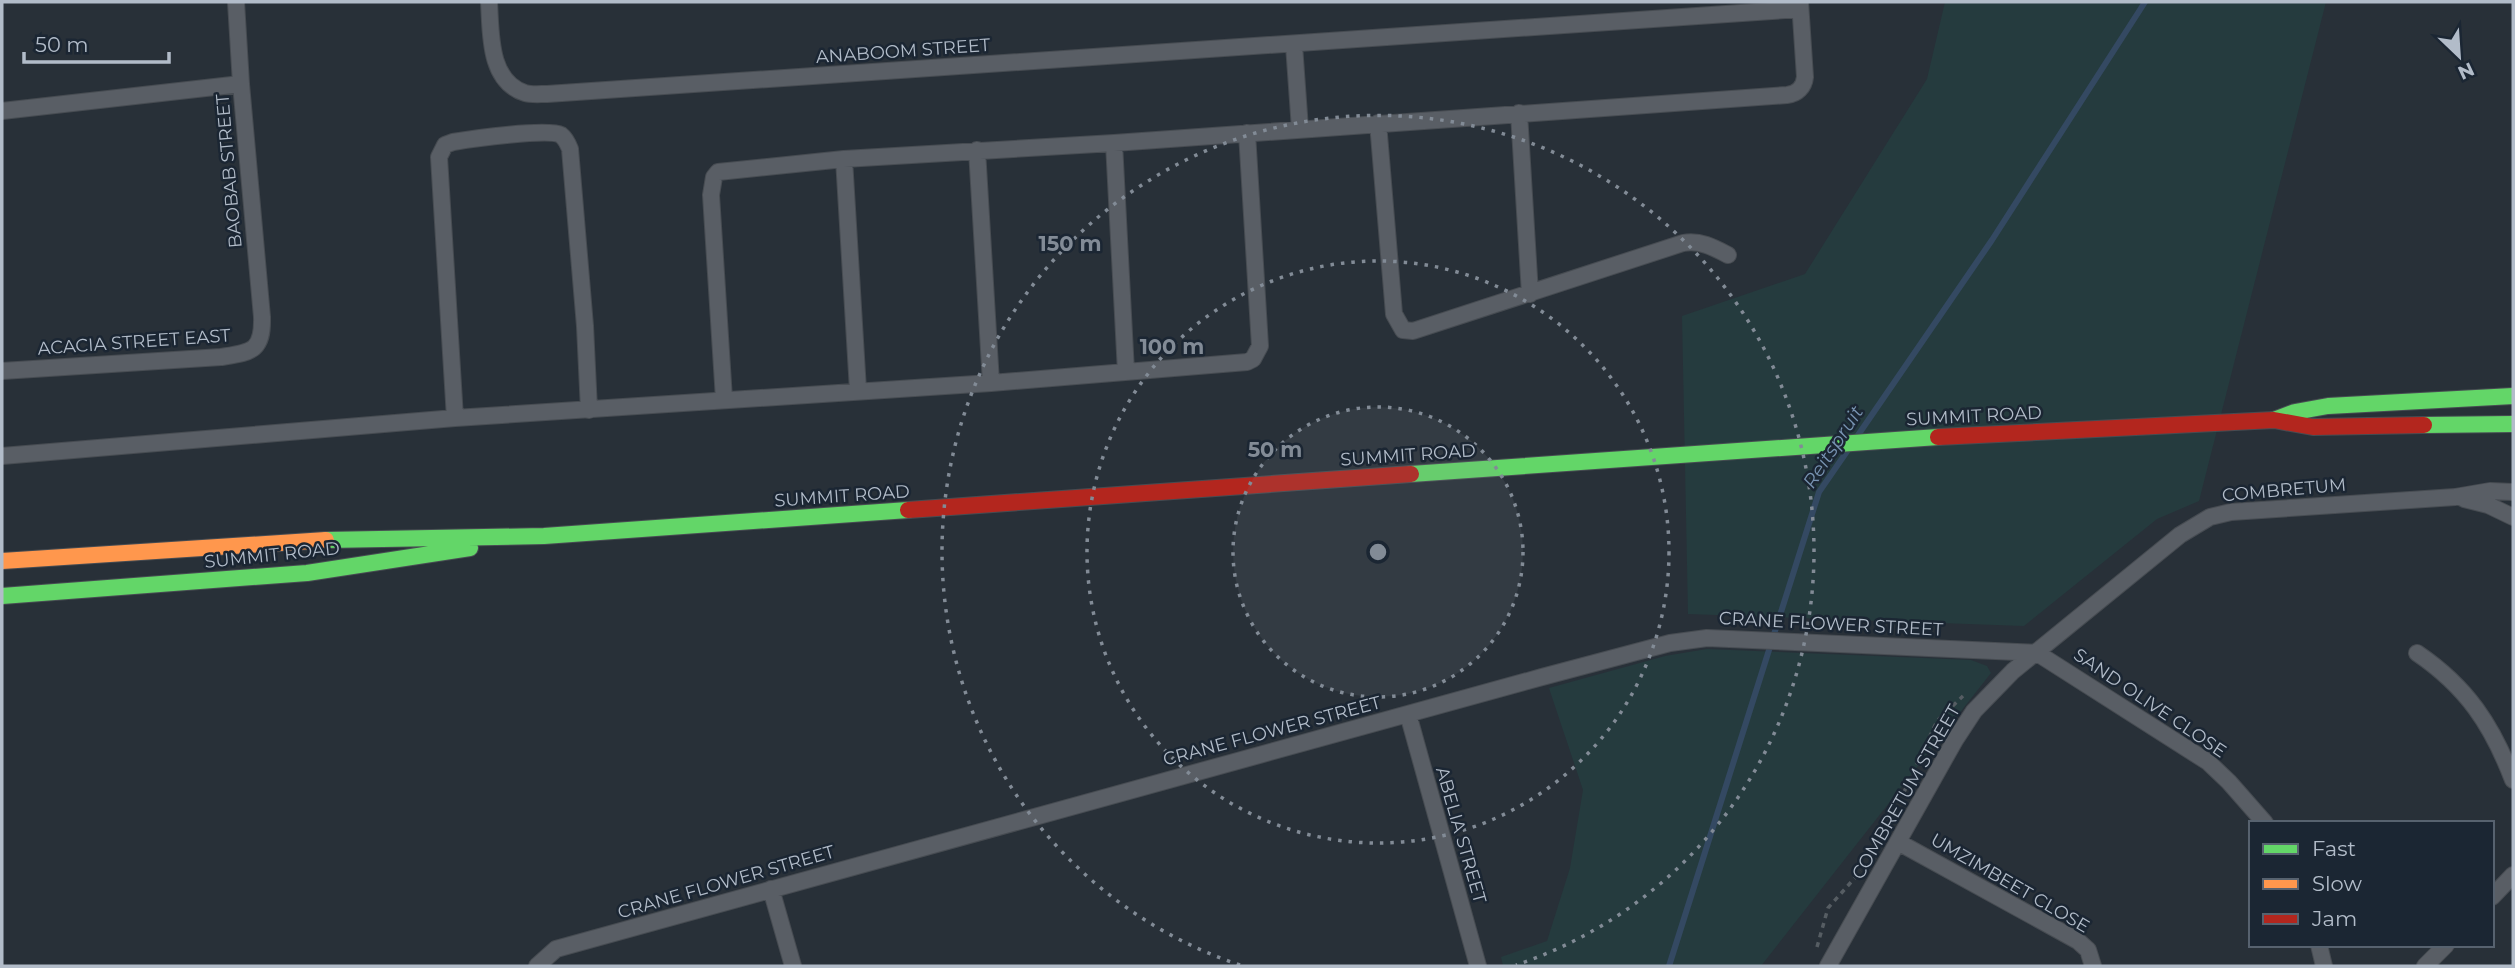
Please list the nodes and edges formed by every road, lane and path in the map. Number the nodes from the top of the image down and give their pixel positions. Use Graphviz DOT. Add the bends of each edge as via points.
graph roads {
  1 [pos="236,2"];
  2 [pos="489,2"];
  3 [pos="1800,5"];
  4 [pos="1294,45"];
  5 [pos="241,84"];
  6 [pos="2,111"];
  7 [pos="1519,113"];
  8 [pos="1378,123"];
  9 [pos="1300,129"];
  10 [pos="1248,132"];
  11 [pos="1114,142"];
  12 [pos="976,150"];
  13 [pos="844,159"];
  14 [pos="1728,255"];
  15 [pos="1530,294"];
  16 [pos="262,337"];
  17 [pos="2,371"];
  18 [pos="1126,372"];
  19 [pos="991,383"];
  20 [pos="858,390"];
  21 [pos="2513,396"];
  22 [pos="724,399"];
  23 [pos="589,410"];
  24 [pos="456,418"];
  25 [pos="2274,419"];
  26 [pos="2513,424"];
  27 [pos="2,456"];
  28 [pos="2513,492"];
  29 [pos="2455,497"];
  30 [pos="2513,517"];
  31 [pos="544,536"];
  32 [pos="2,561"];
  33 [pos="2,596"];
  34 [pos="2037,653"];
  35 [pos="2417,653"];
  36 [pos="1966,694"];
  37 [pos="1408,714"];
  38 [pos="2513,780"];
  39 [pos="1903,793"];
  40 [pos="2263,821"];
  41 [pos="1898,842"];
  42 [pos="1864,868"];
  43 [pos="2513,875"];
  44 [pos="771,889"];
  45 [pos="2494,895"];
  46 [pos="2319,947"];
  47 [pos="2444,947"];
  48 [pos="1815,954"];
  49 [pos="537,966"];
  50 [pos="793,966"];
  51 [pos="1478,966"];
  52 [pos="1828,966"];
  53 [pos="2093,966"];
  54 [pos="2324,966"];
  55 [pos="2425,966"];
  1 -- 5 [label="street, BAOBAB STREET"];
  2 -- 4 [label="street, ANABOOM STREET" via="498,68 509,83 525,93"];
  3 -- 4 [label="street, ANABOOM STREET"];
  3 -- 7 [label="street" via="1805,77 1792,94"];
  4 -- 9 [label="street"];
  5 -- 6 [label="street"];
  5 -- 16 [label="street, BAOBAB STREET"];
  7 -- 8 [label="street"];
  7 -- 15 [label="street"];
  8 -- 9 [label="street"];
  8 -- 15 [label="street" via="1394,314 1399,326 1413,331"];
  9 -- 10 [label="street"];
  10 -- 11 [label="street"];
  10 -- 18 [label="street" via="1259,351 1239,364"];
  11 -- 12 [label="street"];
  11 -- 18 [label="street"];
  12 -- 13 [label="street"];
  12 -- 19 [label="street"];
  13 -- 20 [label="street"];
  13 -- 22 [label="street" via="724,170 713,177"];
  14 -- 15 [label="street" via="1693,241"];
  16 -- 17 [label="street, ACACIA STREET EAST" via="254,348 221,357"];
  18 -- 19 [label="street"];
  19 -- 20 [label="street"];
  20 -- 22 [label="street"];
  21 -- 25 [label="main road, SUMMIT ROAD" via="2328,406"];
  22 -- 23 [label="street"];
  23 -- 24 [label="street"];
  23 -- 24 [label="street" via="570,149 555,133 524,134 453,142 445,145 439,157"];
  24 -- 27 [label="street"];
  25 -- 26 [label="main road, SUMMIT ROAD" via="2313,427"];
  25 -- 31 [label="main road, SUMMIT ROAD" via="1799,446"];
  28 -- 29 [label="street, COMBRETUM"];
  29 -- 30 [label="street, COMBRETUM"];
  29 -- 34 [label="street, COMBRETUM" via="2257,509 2210,517 2161,549"];
  31 -- 32 [label="main road, SUMMIT ROAD" via="298,540"];
  31 -- 33 [label="main road, SUMMIT ROAD" via="307,573"];
  34 -- 37 [label="street, CRANE FLOWER STREET" via="1707,638 1670,643"];
  34 -- 40 [label="street, SAND OLIVE CLOSE" via="2208,762"];
  34 -- 41 [label="street, COMBRETUM STREET" via="1967,720"];
  35 -- 38 [label="street" via="2474,704 2500,746"];
  36 -- 39 [label="path" via="1937,721"];
  37 -- 44 [label="street, CRANE FLOWER STREET"];
  37 -- 51 [label="street, ABELIA STREET"];
  41 -- 52 [label="street, COMBRETUM STREET"];
  41 -- 53 [label="street, UMZIMBEET CLOSE" via="2078,941 2088,950"];
  42 -- 48 [label="path" via="1828,908"];
  43 -- 45 [label="street"];
  44 -- 49 [label="street, CRANE FLOWER STREET" via="556,949"];
  44 -- 50 [label="street"];
  46 -- 54 [label="street"];
  47 -- 55 [label="street"];
}
